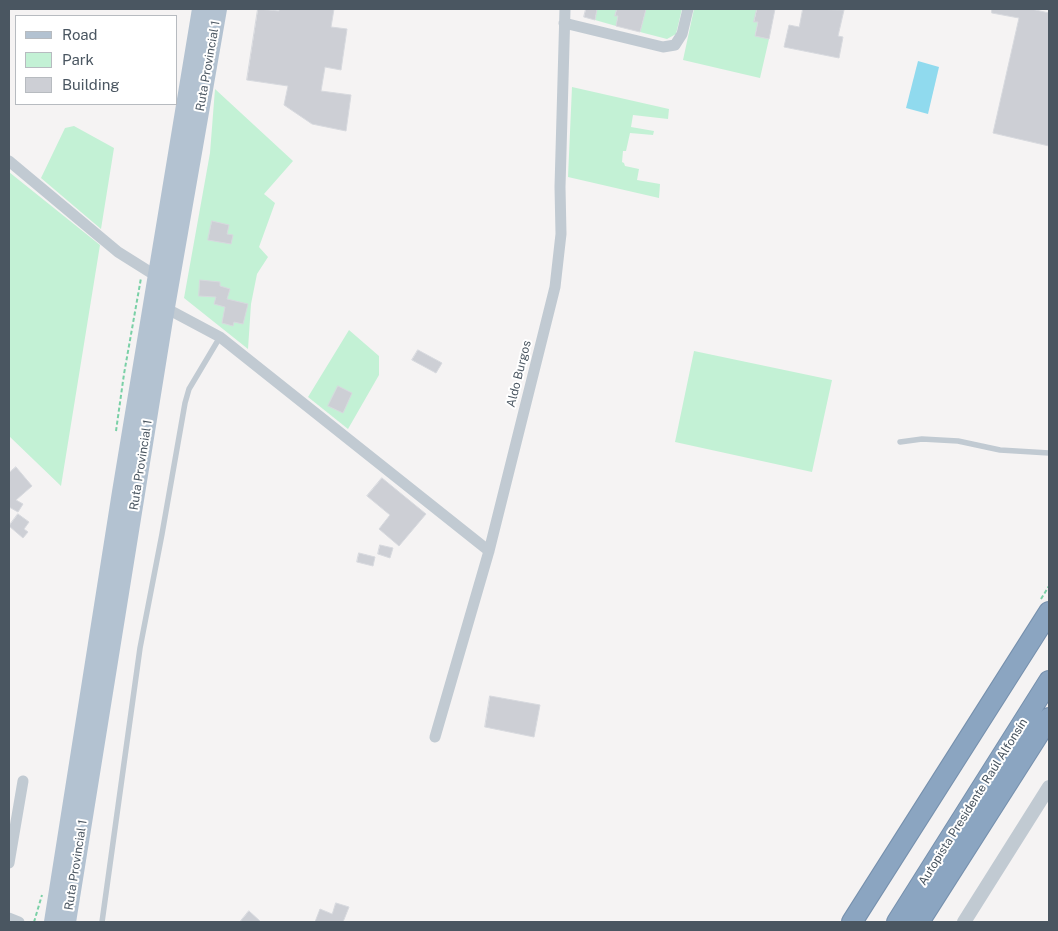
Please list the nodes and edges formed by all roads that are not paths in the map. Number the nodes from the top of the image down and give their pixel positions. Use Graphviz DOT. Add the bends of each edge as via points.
graph roads {
  1 [pos="201,9"];
  2 [pos="218,9"];
  3 [pos="565,9"];
  4 [pos="688,9"];
  5 [pos="564,23"];
  6 [pos="9,161"];
  7 [pos="164,280"];
  8 [pos="160,305"];
  9 [pos="220,337"];
  10 [pos="900,442"];
  11 [pos="1049,452"];
  12 [pos="489,550"];
  13 [pos="1049,612"];
  14 [pos="1049,681"];
  15 [pos="1049,718"];
  16 [pos="435,737"];
  17 [pos="23,780"];
  18 [pos="1049,787"];
  19 [pos="9,863"];
  20 [pos="9,918"];
  21 [pos="19,922"];
  22 [pos="53,922"];
  23 [pos="67,922"];
  24 [pos="102,922"];
  25 [pos="852,922"];
  26 [pos="897,922"];
  27 [pos="919,922"];
  28 [pos="964,922"];
  1 -- 7 [label="main road, Ruta Provincial 1"];
  2 -- 7 [label="main road, Ruta Provincial 1"];
  3 -- 5 [label="street, Aldo Burgos"];
  4 -- 5 [label="street" via="682,34 675,46 663,47"];
  5 -- 12 [label="street, Aldo Burgos" via="561,234 555,287"];
  6 -- 7 [label="street" via="118,252"];
  7 -- 8 [label="main road, Ruta Provincial 1"];
  8 -- 9 [label="street"];
  8 -- 22 [label="main road, Ruta Provincial 1" via="119,502"];
  8 -- 23 [label="main road, Ruta Provincial 1"];
  9 -- 12 [label="street"];
  9 -- 24 [label="lane" via="184,403 140,648"];
  10 -- 11 [label="lane" via="922,439 958,441 1000,450"];
  12 -- 16 [label="street, Aldo Burgos"];
  13 -- 25 [label="highway"];
  14 -- 26 [label="highway, Autopista Presidente Raúl Alfonsín"];
  15 -- 27 [label="highway, Autopista Presidente Raúl Alfonsín"];
  17 -- 19 [label="street"];
  18 -- 28 [label="street"];
  20 -- 21 [label="street"];
}
